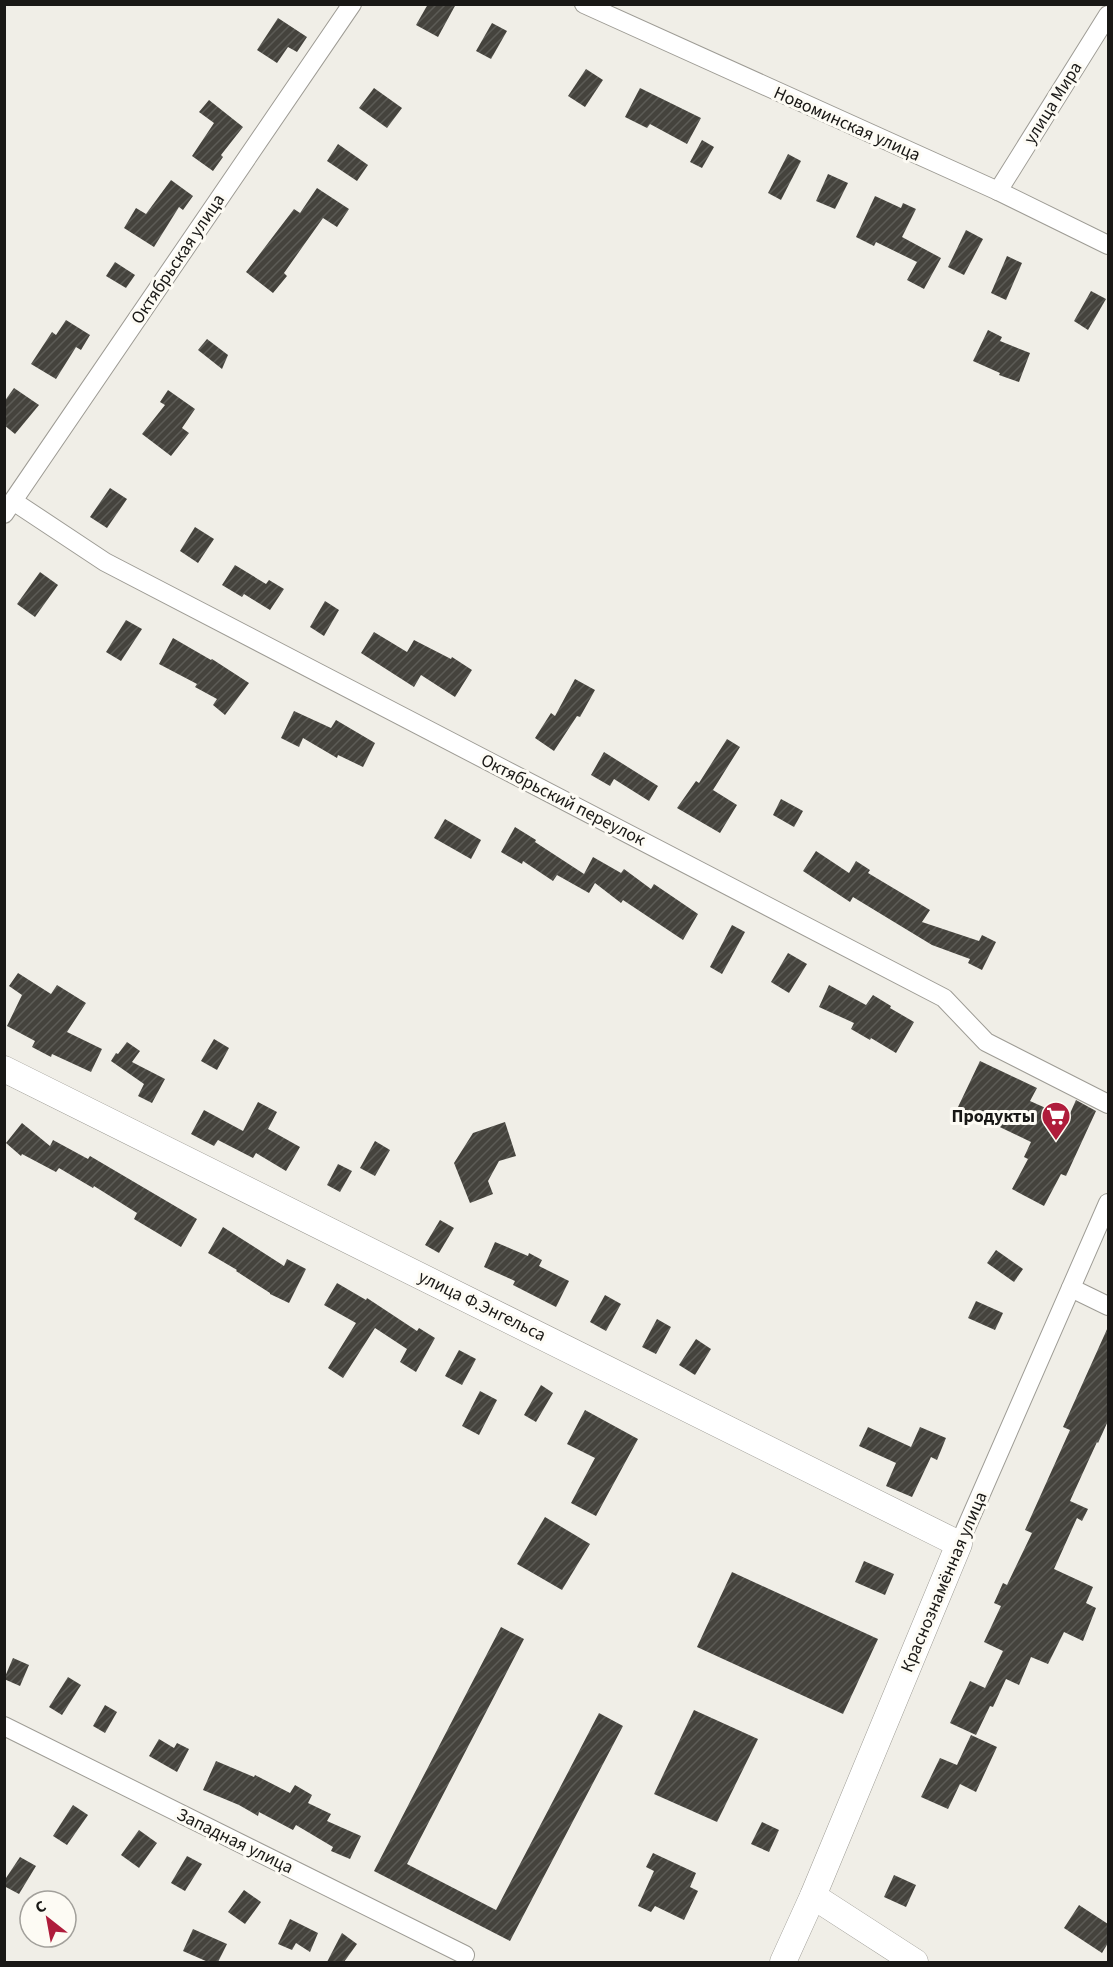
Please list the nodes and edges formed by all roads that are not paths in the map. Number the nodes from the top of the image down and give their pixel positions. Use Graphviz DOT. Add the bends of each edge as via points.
graph roads {
  1 [pos="352,4"];
  2 [pos="584,4"];
  3 [pos="1108,15"];
  4 [pos="998,191"];
  5 [pos="1108,245"];
  6 [pos="9,507"];
  7 [pos="4,1069"];
  8 [pos="1108,1104"];
  9 [pos="1108,1203"];
  10 [pos="1071,1288"];
  11 [pos="1108,1306"];
  12 [pos="959,1544"];
  13 [pos="4,1726"];
  14 [pos="813,1896"];
  15 [pos="465,1955"];
  16 [pos="783,1962"];
  17 [pos="915,1962"];
  1 -- 6 [label="street, Октябрьская улица"];
  2 -- 4 [label="street, Новоминская улица"];
  3 -- 4 [label="street, улица Мира"];
  4 -- 5 [label="street, Новоминская улица"];
  6 -- 8 [label="street, Октябрьский переулок" via="105,562 944,998 986,1042"];
  7 -- 12 [label="main road, улица Ф.Энгельса"];
  9 -- 10 [label="street, Краснознамённая улица"];
  10 -- 11 [label="street"];
  10 -- 12 [label="street, Краснознамённая улица"];
  12 -- 14 [label="main road, Краснознамённая улица"];
  13 -- 15 [label="street, Западная улица"];
  14 -- 16 [label="main road, Краснознамённая улица"];
  14 -- 17 [label="main road"];
}
